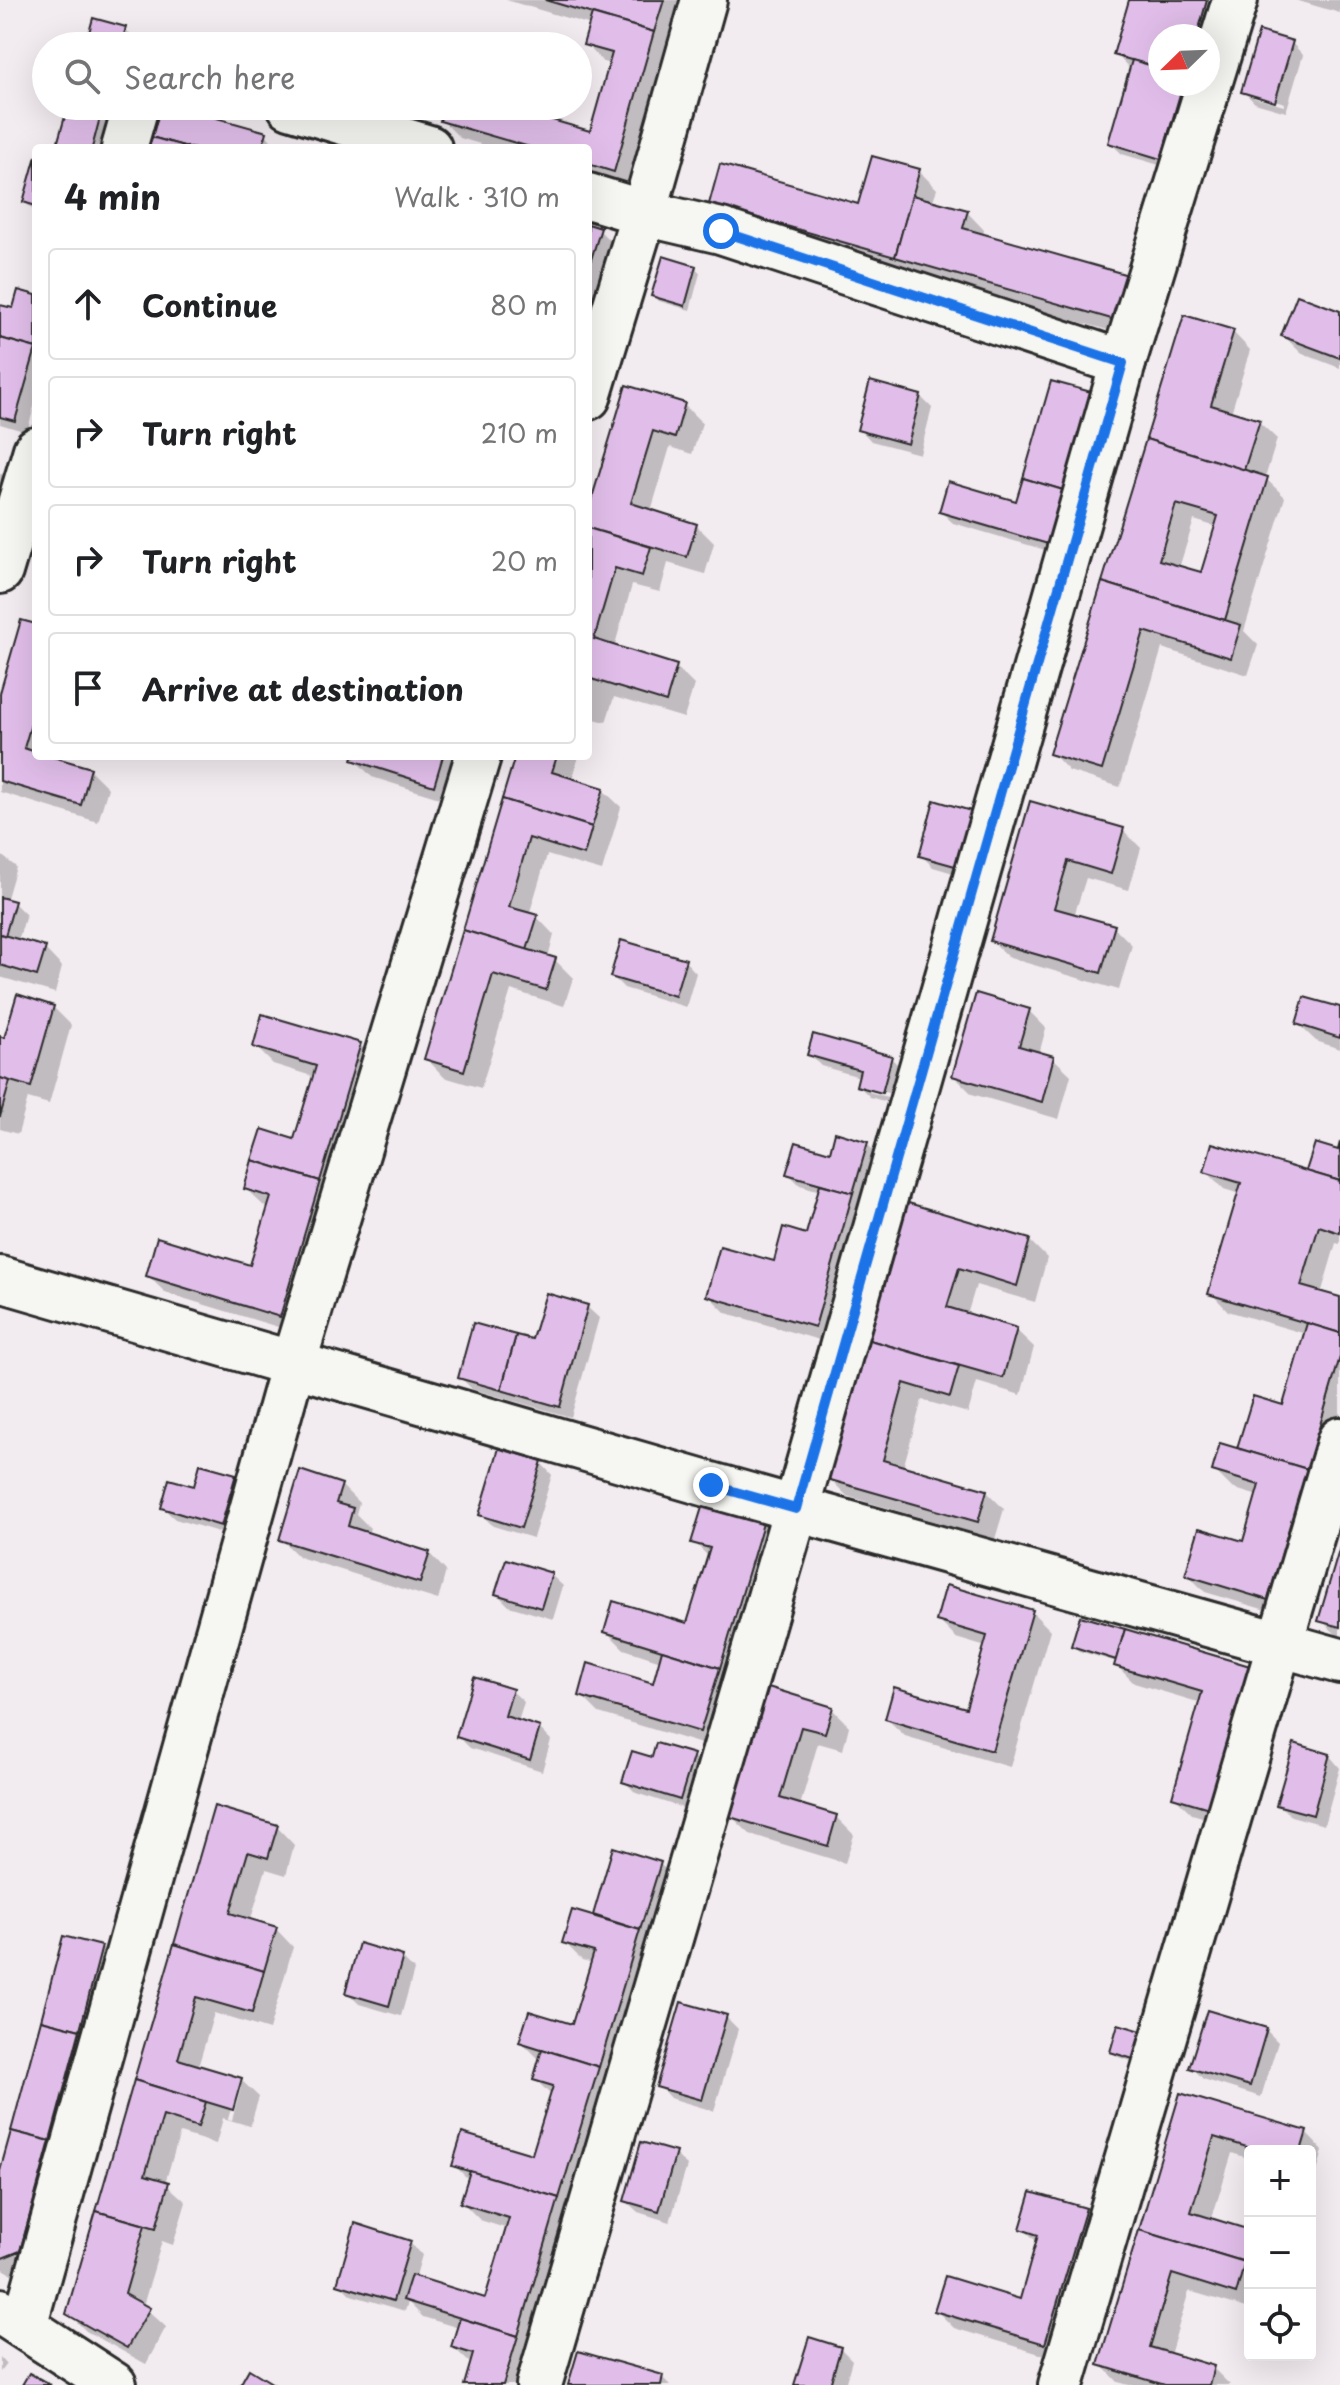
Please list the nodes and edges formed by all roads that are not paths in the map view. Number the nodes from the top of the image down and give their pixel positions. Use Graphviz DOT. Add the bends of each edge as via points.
graph roads {
  1 [pos="704,0"];
  2 [pos="1235,0"];
  3 [pos="132,120"];
  4 [pos="336,120"];
  5 [pos="125,144"];
  6 [pos="416,144"];
  7 [pos="592,197"];
  8 [pos="644,213"];
  9 [pos="1123,363"];
  10 [pos="592,384"];
  11 [pos="32,463"];
  12 [pos="0,571"];
  13 [pos="477,760"];
  14 [pos="0,1279"];
  15 [pos="293,1364"];
  16 [pos="1340,1440"];
  17 [pos="796,1509"];
  18 [pos="1280,1642"];
  19 [pos="1340,1661"];
  20 [pos="12,2318"];
  21 [pos="114,2385"];
  22 [pos="539,2385"];
  23 [pos="1061,2385"];
  1 -- 8 [label="street"];
  2 -- 9 [label="street"];
  3 -- 5 [label="street"];
  4 -- 6 [label="street"];
  7 -- 8 [label="street"];
  8 -- 9 [label="street" via="721,231"];
  8 -- 10 [label="street"];
  9 -- 17 [label="street"];
  11 -- 12 [label="street"];
  13 -- 15 [label="street"];
  14 -- 15 [label="street"];
  15 -- 17 [label="street"];
  15 -- 20 [label="street"];
  16 -- 18 [label="street"];
  17 -- 18 [label="street"];
  17 -- 22 [label="street"];
  18 -- 19 [label="street"];
  18 -- 23 [label="street"];
  20 -- 21 [label="street"];
}
